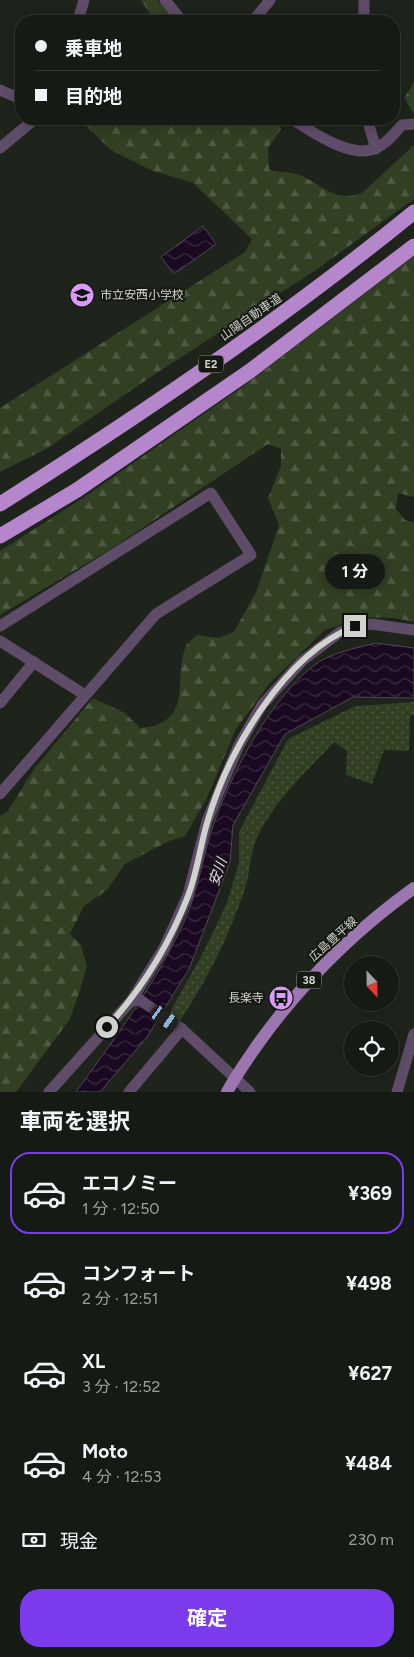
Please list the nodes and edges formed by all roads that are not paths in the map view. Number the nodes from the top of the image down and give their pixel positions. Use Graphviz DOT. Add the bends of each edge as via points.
graph roads {
  1 [pos="84,0"];
  2 [pos="165,0"];
  3 [pos="270,0"];
  4 [pos="364,0"];
  5 [pos="80,15"];
  6 [pos="177,15"];
  7 [pos="258,15"];
  8 [pos="363,15"];
  9 [pos="0,90"];
  10 [pos="15,96"];
  11 [pos="414,124"];
  12 [pos="28,125"];
  13 [pos="301,125"];
  14 [pos="368,125"];
  15 [pos="0,148"];
  16 [pos="376,149"];
  17 [pos="414,212"];
  18 [pos="414,246"];
  19 [pos="0,504"];
  20 [pos="0,536"];
  21 [pos="0,626"];
  22 [pos="414,630"];
  23 [pos="0,642"];
  24 [pos="34,662"];
  25 [pos="85,695"];
  26 [pos="0,703"];
  27 [pos="0,794"];
  28 [pos="414,888"];
  29 [pos="136,1000"];
  30 [pos="180,1028"];
  31 [pos="413,1041"];
  32 [pos="234,1078"];
  33 [pos="50,1092"];
  34 [pos="129,1092"];
  35 [pos="227,1092"];
  36 [pos="250,1092"];
  37 [pos="397,1092"];
  1 -- 5 [label="street"];
  2 -- 6 [label="street"];
  3 -- 7 [label="street"];
  4 -- 8 [label="street"];
  9 -- 10 [label="street"];
  11 -- 16 [label="street" via="402,125"];
  12 -- 15 [label="street"];
  13 -- 16 [label="street" via="352,151"];
  14 -- 16 [label="street"];
  17 -- 19 [label="highway, 山陽自動車道 / E2" via="308,295 143,412"];
  18 -- 20 [label="highway, E2" via="250,371 77,490"];
  21 -- 25 [label="street" via="211,493 251,555 156,614"];
  22 -- 29 [label="street" via="371,624 340,632 302,661 262,704 239,744 207,821 188,895"];
  23 -- 24 [label="street"];
  24 -- 25 [label="street"];
  24 -- 26 [label="street"];
  25 -- 27 [label="street"];
  28 -- 32 [label="main road, 広島豊平線 / 38" via="313,975 275,1020"];
  29 -- 30 [label="street"];
  29 -- 33 [label="street"];
  30 -- 32 [label="street"];
  30 -- 34 [label="street"];
  31 -- 37 [label="street"];
  32 -- 35 [label="main road, 広島豊平線 / 38"];
  32 -- 36 [label="street"];
}
